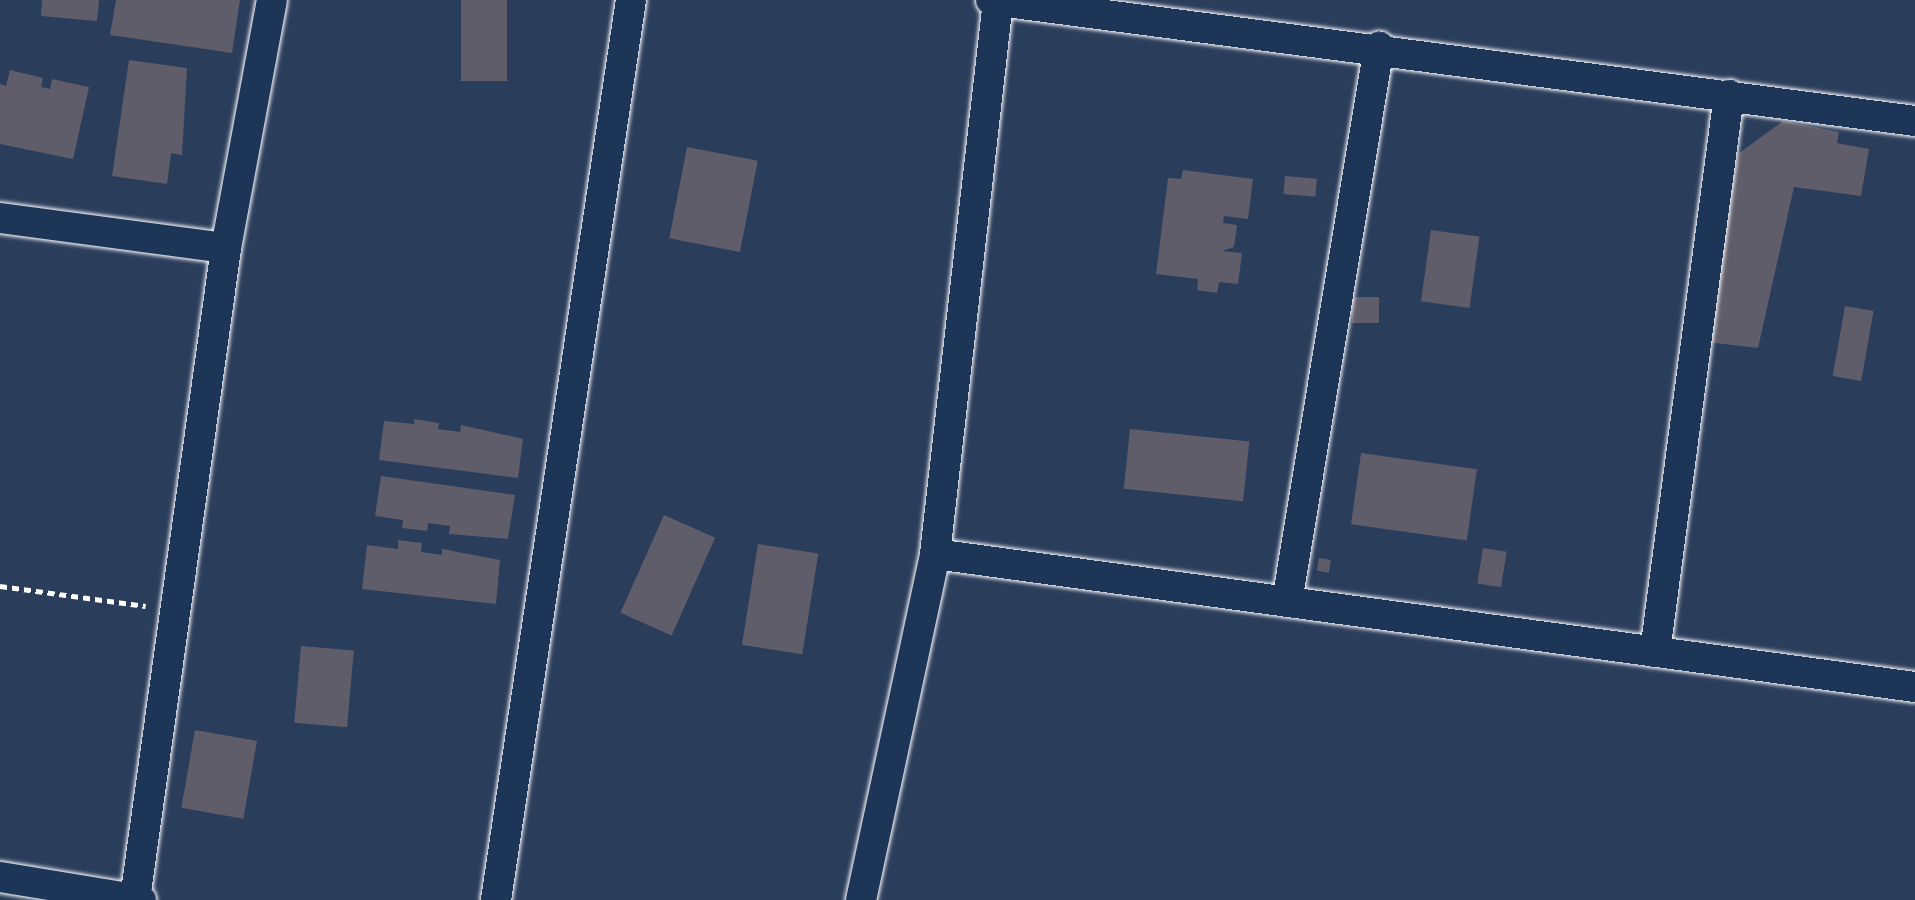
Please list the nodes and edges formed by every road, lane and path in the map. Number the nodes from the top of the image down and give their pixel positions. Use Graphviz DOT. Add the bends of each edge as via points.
graph roads {
  1 [pos="272,0"];
  2 [pos="631,0"];
  3 [pos="991,0"];
  4 [pos="998,1"];
  5 [pos="1379,47"];
  6 [pos="1729,95"];
  7 [pos="1915,121"];
  8 [pos="0,218"];
  9 [pos="226,248"];
  10 [pos="934,554"];
  11 [pos="0,586"];
  12 [pos="1287,602"];
  13 [pos="178,610"];
  14 [pos="1655,652"];
  15 [pos="1915,687"];
  16 [pos="0,877"];
  17 [pos="135,899"];
  18 [pos="141,900"];
  19 [pos="496,900"];
  20 [pos="861,900"];
  1 -- 9 [label="street"];
  2 -- 19 [label="street"];
  3 -- 4 [label="street"];
  4 -- 5 [label="street"];
  4 -- 10 [label="street"];
  5 -- 6 [label="street"];
  5 -- 12 [label="street"];
  6 -- 7 [label="street"];
  6 -- 14 [label="street"];
  8 -- 9 [label="street"];
  9 -- 13 [label="street"];
  10 -- 12 [label="street"];
  10 -- 20 [label="street"];
  11 -- 13 [label="path"];
  12 -- 14 [label="street"];
  13 -- 17 [label="street"];
  14 -- 15 [label="street"];
  16 -- 17 [label="street"];
  17 -- 18 [label="street"];
}
